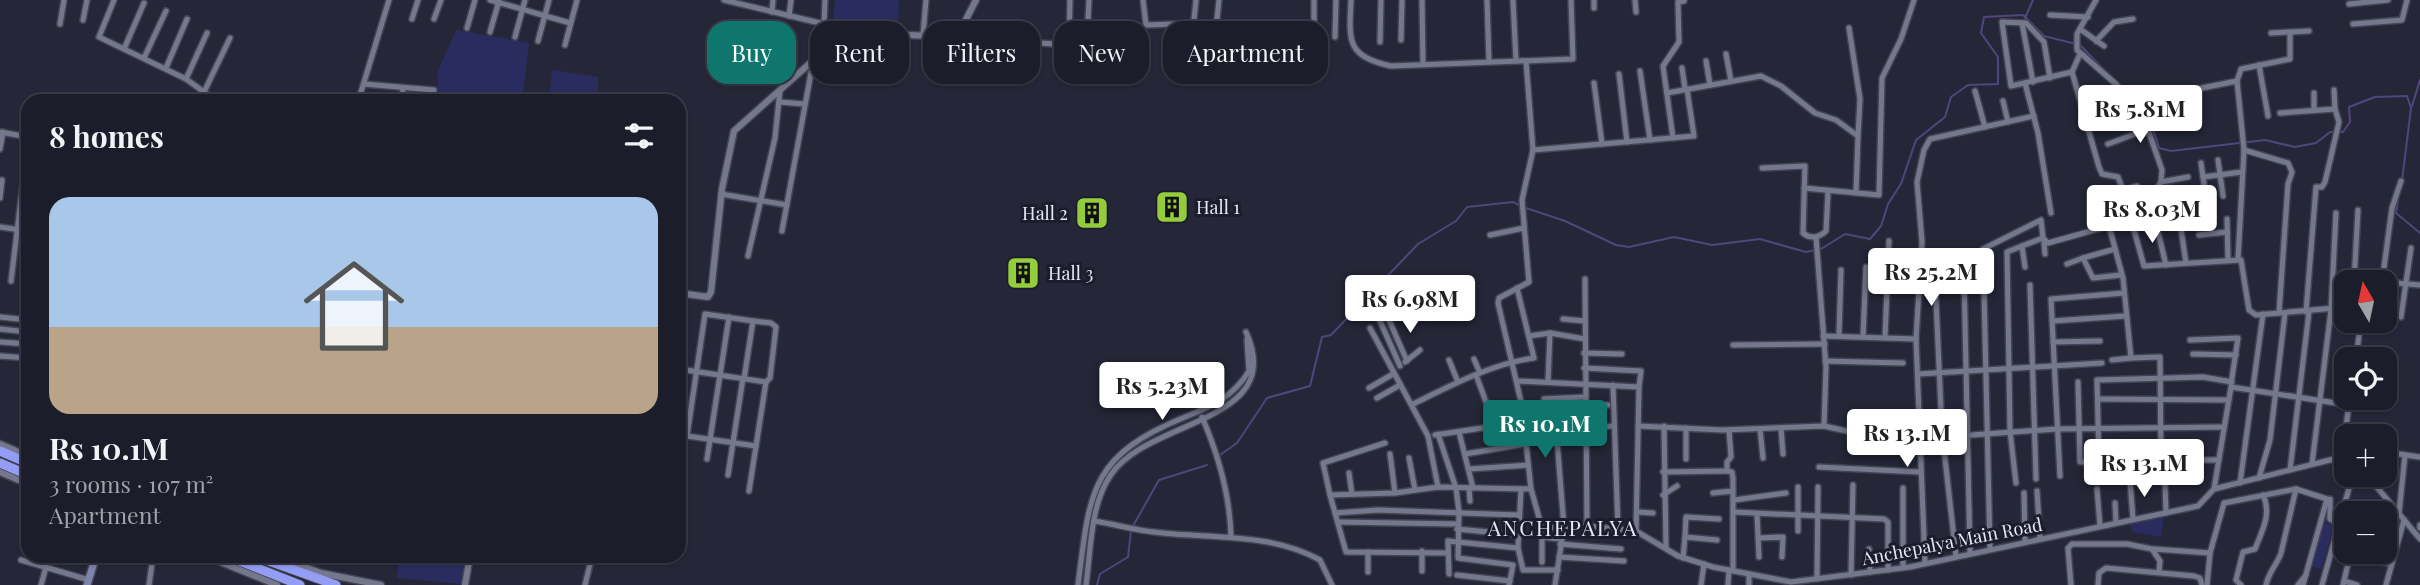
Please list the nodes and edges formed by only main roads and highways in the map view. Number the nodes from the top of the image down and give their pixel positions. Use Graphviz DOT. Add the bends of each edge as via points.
graph roads {
  1 [pos="0,451"];
  2 [pos="21,460"];
  3 [pos="0,463"];
  4 [pos="21,472"];
  5 [pos="94,563"];
  6 [pos="245,563"];
  7 [pos="272,563"];
  8 [pos="88,582"];
  9 [pos="298,584"];
  10 [pos="336,585"];
  1 -- 2 [label="highway"];
  3 -- 4 [label="highway"];
  5 -- 8 [label="main road"];
  6 -- 9 [label="highway"];
  7 -- 10 [label="highway"];
}
